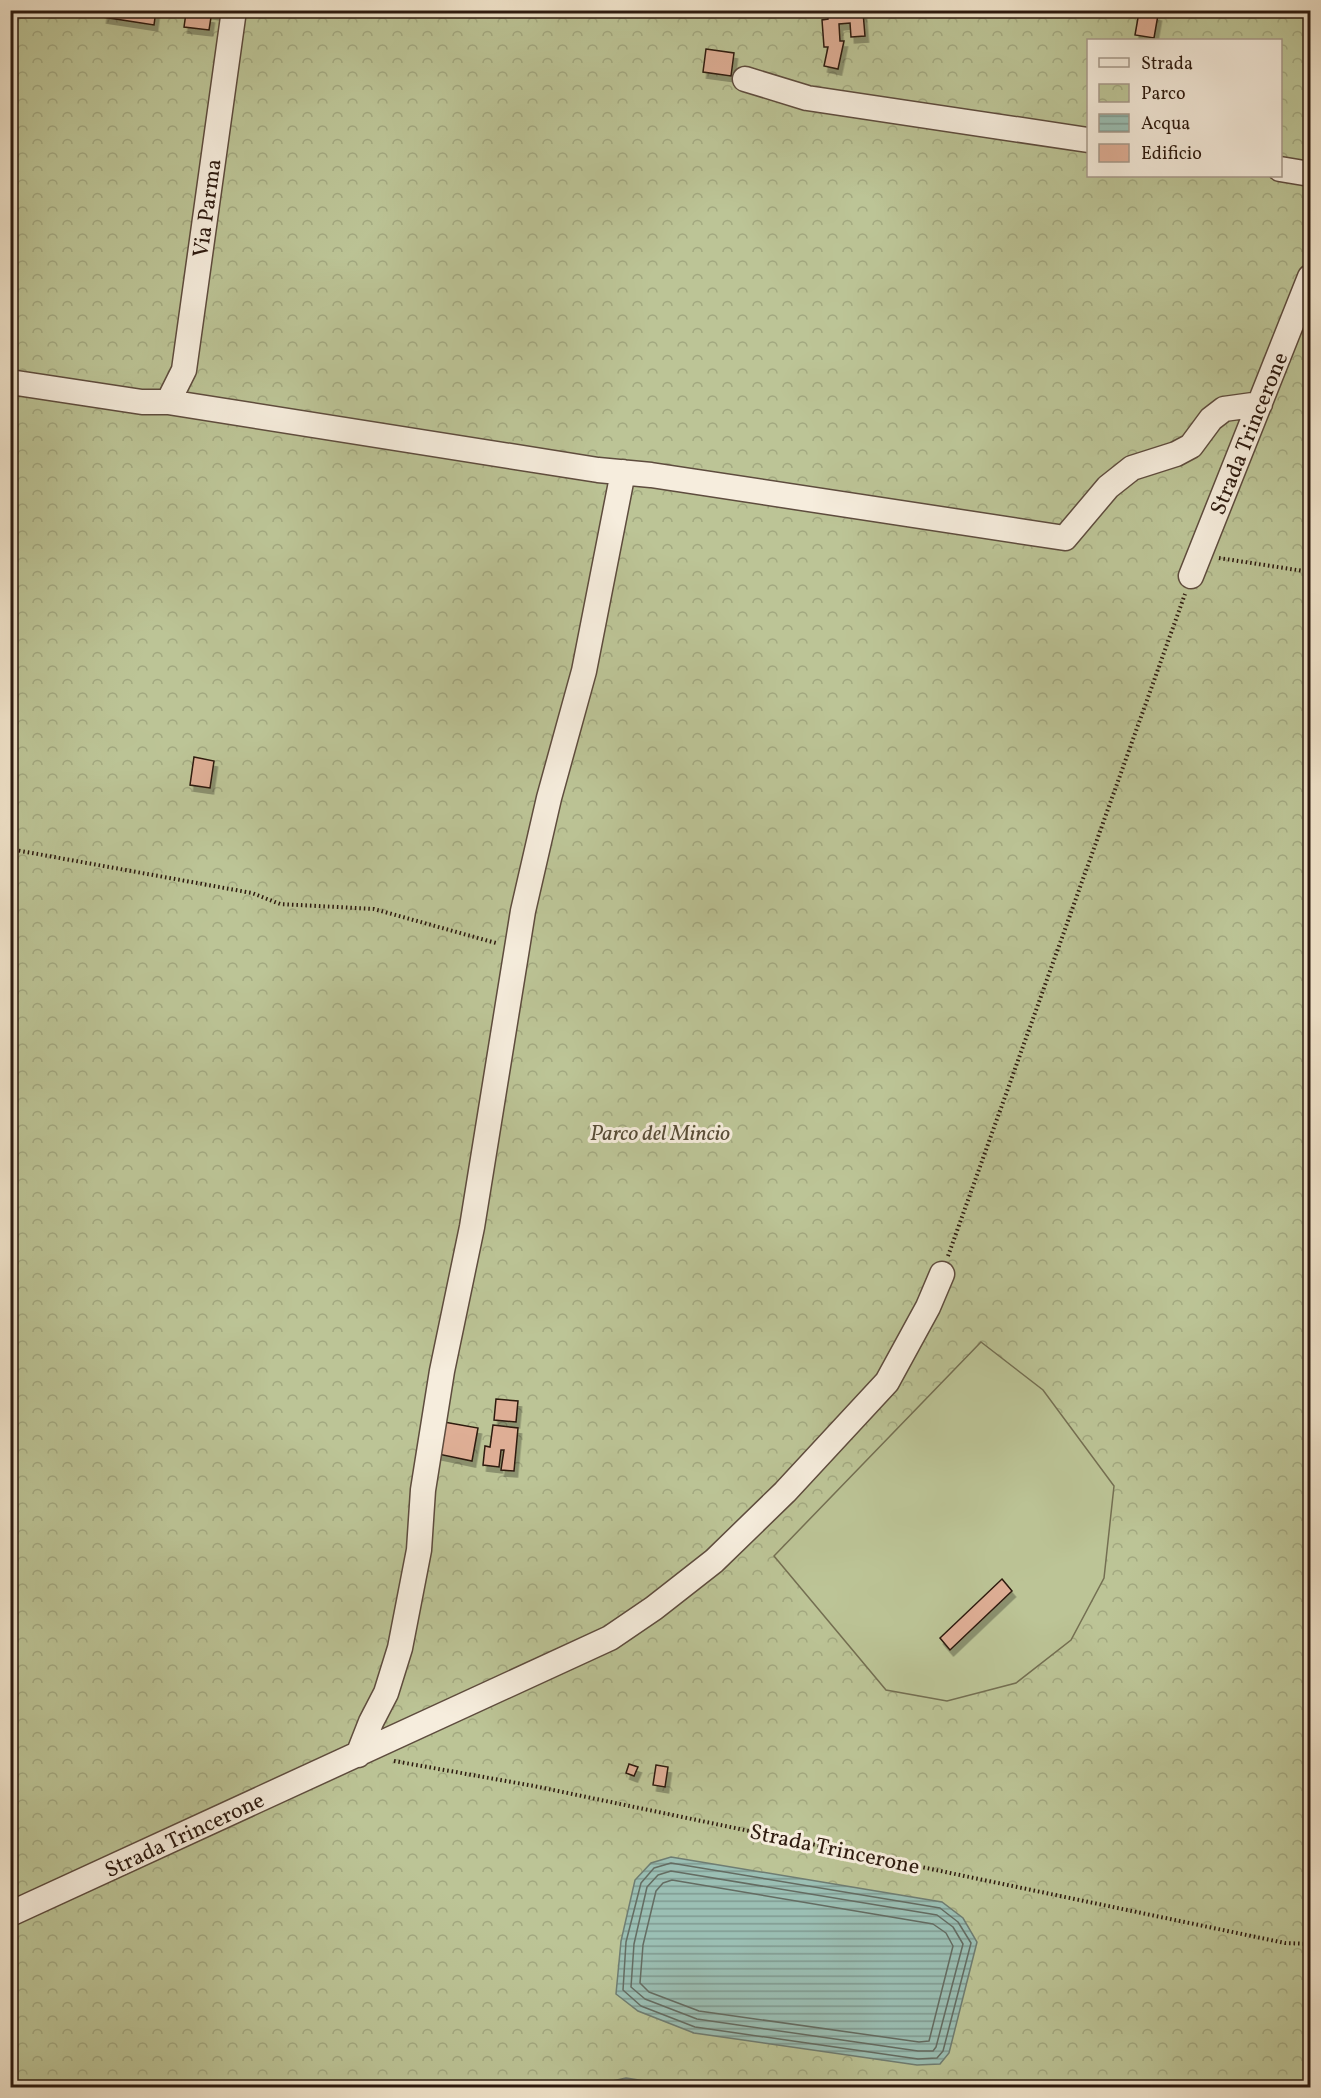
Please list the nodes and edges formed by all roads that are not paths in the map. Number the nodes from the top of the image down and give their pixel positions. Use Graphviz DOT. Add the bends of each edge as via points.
graph roads {
  1 [pos="234,10"];
  2 [pos="745,79"];
  3 [pos="1087,140"];
  4 [pos="1282,170"];
  5 [pos="1311,174"];
  6 [pos="1311,277"];
  7 [pos="10,382"];
  8 [pos="168,402"];
  9 [pos="1260,404"];
  10 [pos="623,472"];
  11 [pos="1195,565"];
  12 [pos="942,1274"];
  13 [pos="358,1755"];
  14 [pos="10,1914"];
  1 -- 8 [label="street, Via Parma" via="184,370"];
  2 -- 3 [label="street" via="807,98"];
  4 -- 5 [label="street"];
  6 -- 9 [label="street, Strada Trincerone"];
  7 -- 8 [label="street" via="142,402"];
  8 -- 10 [label="street"];
  9 -- 10 [label="street" via="1224,410 1211,419 1191,446 1132,468 1107,487 1065,538"];
  9 -- 11 [label="street, Strada Trincerone"];
  10 -- 13 [label="street" via="584,671 523,911 472,1227 442,1371 423,1490 419,1550 400,1648 386,1693"];
  12 -- 13 [label="street, Strada Trincerone" via="887,1382 785,1492 714,1561 610,1638"];
  13 -- 14 [label="street, Strada Trincerone"];
}
